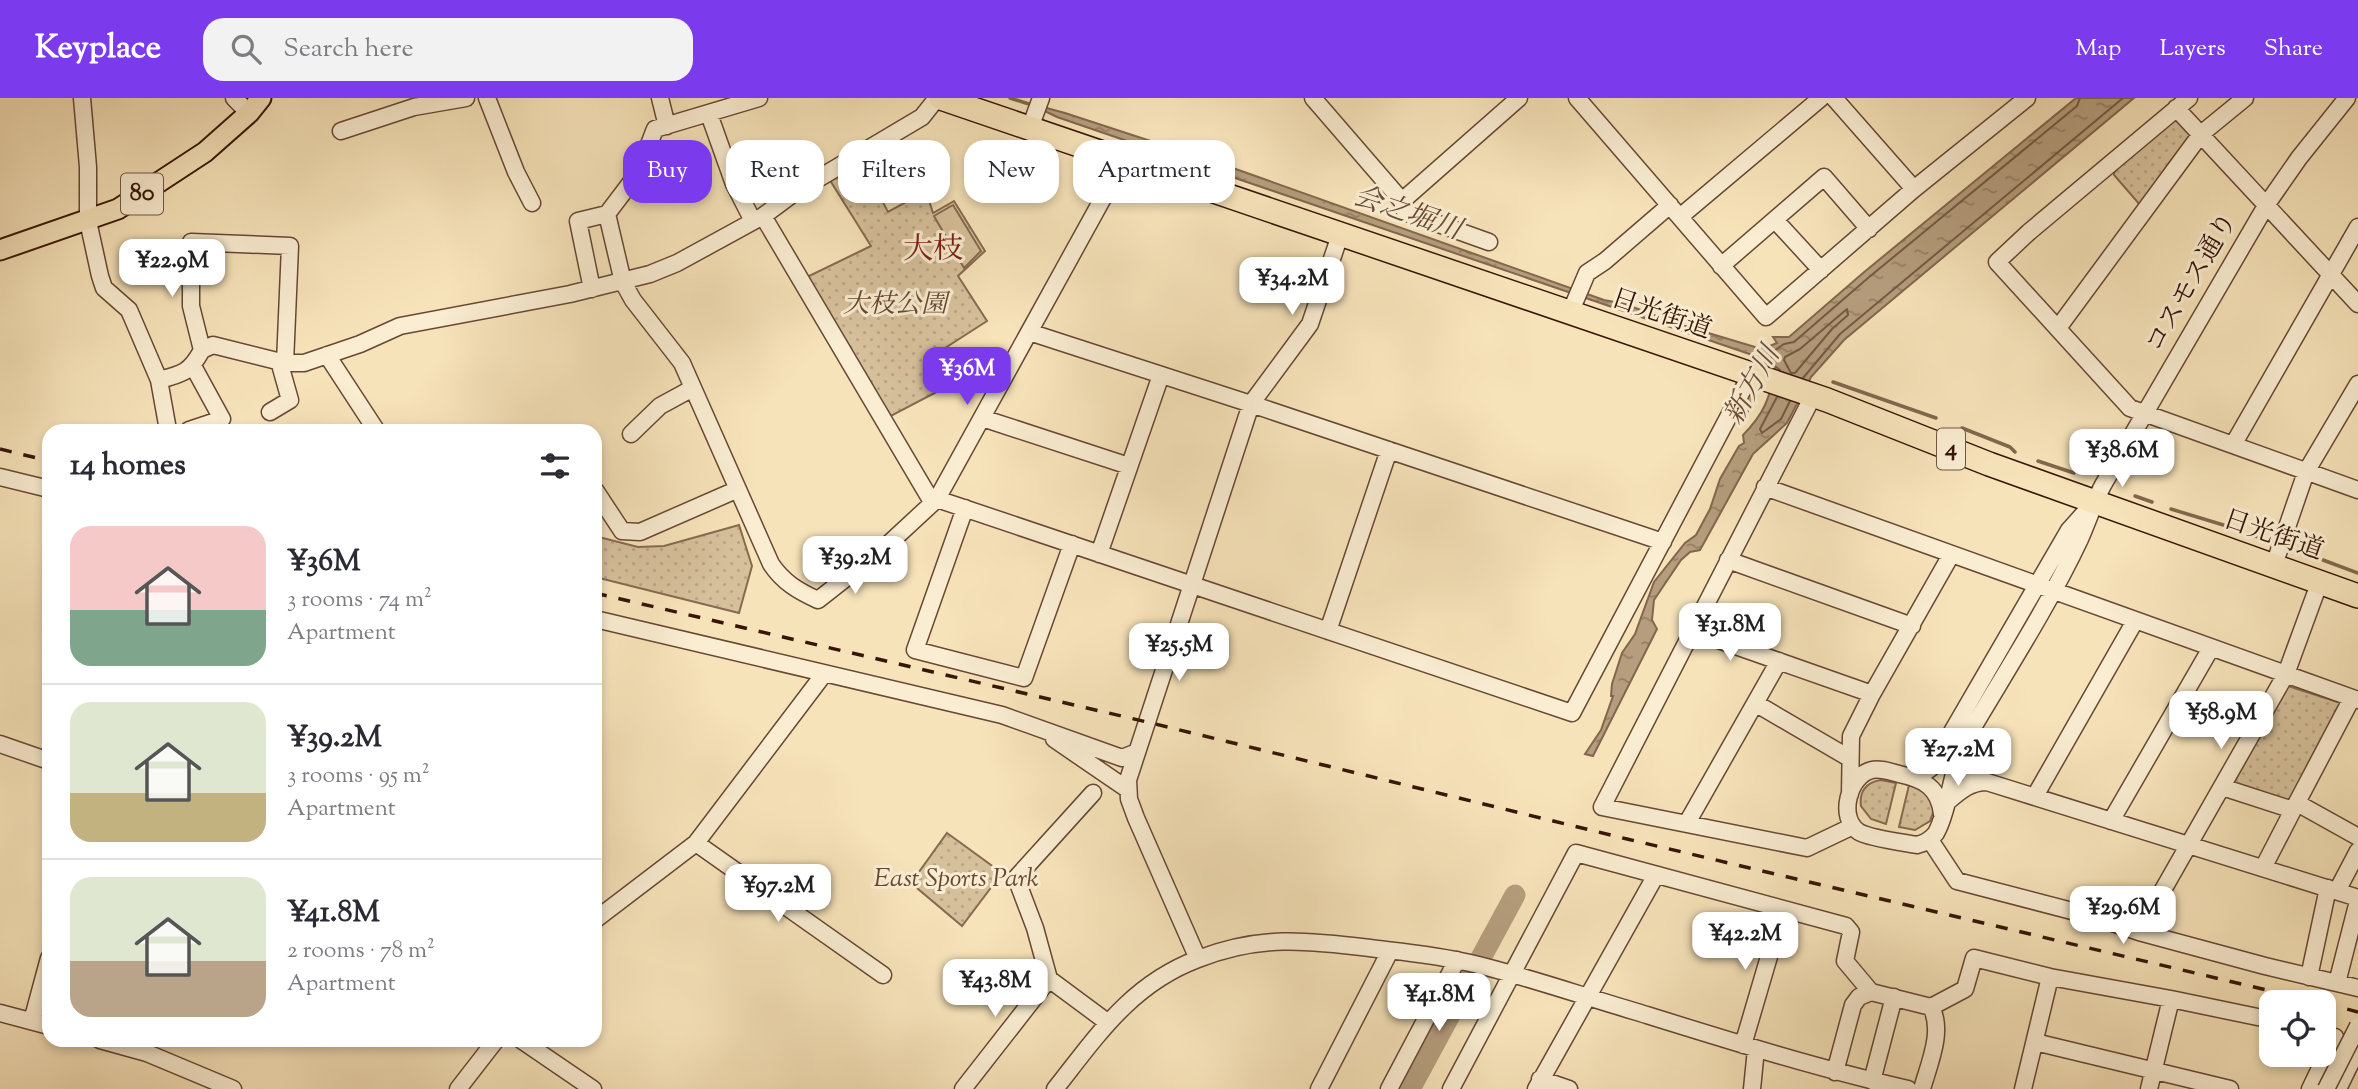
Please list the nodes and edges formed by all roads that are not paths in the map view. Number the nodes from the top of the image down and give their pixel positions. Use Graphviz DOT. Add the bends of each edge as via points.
graph roads {
  1 [pos="82,98"];
  2 [pos="234,98"];
  3 [pos="466,98"];
  4 [pos="487,98"];
  5 [pos="660,98"];
  6 [pos="759,98"];
  7 [pos="939,98"];
  8 [pos="1041,98"];
  9 [pos="1313,98"];
  10 [pos="1520,98"];
  11 [pos="1577,98"];
  12 [pos="1821,98"];
  13 [pos="1834,98"];
  14 [pos="2026,98"];
  15 [pos="2245,98"];
  16 [pos="2347,98"];
  17 [pos="2183,103"];
  18 [pos="255,105"];
  19 [pos="709,114"];
  20 [pos="1032,122"];
  21 [pos="667,125"];
  22 [pos="341,131"];
  23 [pos="2201,134"];
  24 [pos="1076,140"];
  25 [pos="1914,189"];
  26 [pos="1235,198"];
  27 [pos="1402,201"];
  28 [pos="533,203"];
  29 [pos="1100,203"];
  30 [pos="2267,204"];
  31 [pos="1676,211"];
  32 [pos="607,214"];
  33 [pos="758,219"];
  34 [pos="1775,220"];
  35 [pos="88,221"];
  36 [pos="2358,227"];
  37 [pos="1869,229"];
  38 [pos="1340,234"];
  39 [pos="1489,242"];
  40 [pos="0,250"];
  41 [pos="1721,266"];
  42 [pos="1821,270"];
  43 [pos="2331,275"];
  44 [pos="623,282"];
  45 [pos="592,289"];
  46 [pos="1576,297"];
  47 [pos="2358,304"];
  48 [pos="2058,328"];
  49 [pos="1029,332"];
  50 [pos="202,350"];
  51 [pos="327,355"];
  52 [pos="282,362"];
  53 [pos="193,366"];
  54 [pos="1161,374"];
  55 [pos="1752,376"];
  56 [pos="159,380"];
  57 [pos="2358,384"];
  58 [pos="693,388"];
  59 [pos="1810,395"];
  60 [pos="1251,404"];
  61 [pos="270,412"];
  62 [pos="2143,414"];
  63 [pos="982,418"];
  64 [pos="167,424"];
  65 [pos="207,424"];
  66 [pos="372,424"];
  67 [pos="631,434"];
  68 [pos="2232,445"];
  69 [pos="1389,450"];
  70 [pos="1129,466"];
  71 [pos="2306,472"];
  72 [pos="0,477"];
  73 [pos="42,487"];
  74 [pos="1765,487"];
  75 [pos="736,490"];
  76 [pos="2358,490"];
  77 [pos="935,500"];
  78 [pos="602,501"];
  79 [pos="2094,502"];
  80 [pos="965,508"];
  81 [pos="1662,542"];
  82 [pos="1072,544"];
  83 [pos="1099,554"];
  84 [pos="1951,555"];
  85 [pos="1728,560"];
  86 [pos="2274,565"];
  87 [pos="2320,582"];
  88 [pos="1190,585"];
  89 [pos="2044,589"];
  90 [pos="2358,596"];
  91 [pos="602,621"];
  92 [pos="2135,621"];
  93 [pos="1912,626"];
  94 [pos="1328,631"];
  95 [pos="1693,631"];
  96 [pos="2211,648"];
  97 [pos="1779,660"];
  98 [pos="824,674"];
  99 [pos="2286,674"];
  100 [pos="1872,694"];
  101 [pos="2355,699"];
  102 [pos="1755,703"];
  103 [pos="1031,725"];
  104 [pos="0,744"];
  105 [pos="1137,752"];
  106 [pos="1849,758"];
  107 [pos="42,759"];
  108 [pos="1956,761"];
  109 [pos="1917,778"];
  110 [pos="1987,782"];
  111 [pos="2222,786"];
  112 [pos="1127,789"];
  113 [pos="1093,793"];
  114 [pos="1850,794"];
  115 [pos="2035,796"];
  116 [pos="2295,807"];
  117 [pos="1944,809"];
  118 [pos="2111,821"];
  119 [pos="1687,823"];
  120 [pos="1853,826"];
  121 [pos="1933,835"];
  122 [pos="2358,837"];
  123 [pos="696,843"];
  124 [pos="2188,845"];
  125 [pos="2358,851"];
  126 [pos="2263,868"];
  127 [pos="1656,875"];
  128 [pos="2332,890"];
  129 [pos="2358,900"];
  130 [pos="1783,909"];
  131 [pos="602,915"];
  132 [pos="2139,932"];
  133 [pos="1390,951"];
  134 [pos="1198,959"];
  135 [pos="1462,961"];
  136 [pos="1504,972"];
  137 [pos="883,975"];
  138 [pos="2050,977"];
  139 [pos="2309,977"];
  140 [pos="1049,979"];
  141 [pos="42,984"];
  142 [pos="2337,984"];
  143 [pos="2358,988"];
  144 [pos="1871,992"];
  145 [pos="1586,997"];
  146 [pos="1894,997"];
  147 [pos="2171,999"];
  148 [pos="1931,1007"];
  149 [pos="0,1013"];
  150 [pos="2259,1017"];
  151 [pos="32,1021"];
  152 [pos="1107,1022"];
  153 [pos="42,1024"];
  154 [pos="2358,1026"];
  155 [pos="2336,1038"];
  156 [pos="2035,1042"];
  157 [pos="2358,1046"];
  158 [pos="125,1047"];
  159 [pos="490,1047"];
  160 [pos="531,1047"];
  161 [pos="1750,1047"];
  162 [pos="2318,1067"];
  163 [pos="2153,1071"];
  164 [pos="1835,1072"];
  165 [pos="1872,1081"];
  166 [pos="1852,1083"];
  167 [pos="1538,1084"];
  168 [pos="233,1089"];
  169 [pos="457,1089"];
  170 [pos="593,1089"];
  171 [pos="963,1089"];
  172 [pos="1055,1089"];
  173 [pos="1319,1089"];
  174 [pos="1389,1089"];
  175 [pos="1451,1089"];
  176 [pos="1569,1089"];
  177 [pos="1752,1089"];
  178 [pos="1908,1089"];
  179 [pos="1922,1089"];
  180 [pos="2023,1089"];
  181 [pos="2149,1089"];
  182 [pos="2230,1089"];
  183 [pos="2310,1089"];
  184 [pos="2326,1089"];
  185 [pos="2338,1089"];
  1 -- 35 [label="street"];
  2 -- 18 [label="street"];
  3 -- 22 [label="street" via="414,107"];
  4 -- 28 [label="street"];
  5 -- 21 [label="street"];
  6 -- 19 [label="street"];
  7 -- 20 [label="highway, 日光街道 / 4"];
  7 -- 33 [label="street" via="922,117"];
  8 -- 20 [label="street"];
  9 -- 27 [label="street"];
  10 -- 27 [label="street"];
  11 -- 31 [label="street"];
  12 -- 31 [label="street"];
  13 -- 25 [label="street"];
  14 -- 25 [label="street"];
  15 -- 23 [label="street"];
  16 -- 30 [label="street, コスモス通り"];
  17 -- 23 [label="street"];
  17 -- 48 [label="street" via="1997,262"];
  18 -- 35 [label="main road, 80" via="205,152 118,209"];
  19 -- 21 [label="street"];
  19 -- 33 [label="street" via="734,184"];
  20 -- 24 [label="highway, 日光街道 / 4"];
  21 -- 32 [label="street" via="654,129 638,173"];
  23 -- 30 [label="street"];
  23 -- 48 [label="street"];
  25 -- 37 [label="street"];
  26 -- 38 [label="highway, 日光街道 / 4"];
  27 -- 39 [label="street" via="1405,212"];
  29 -- 49 [label="street"];
  30 -- 43 [label="street"];
  30 -- 62 [label="street, コスモス通り"];
  31 -- 41 [label="street"];
  31 -- 46 [label="street" via="1587,273"];
  32 -- 44 [label="street"];
  32 -- 45 [label="street" via="578,221"];
  33 -- 44 [label="street" via="677,263"];
  33 -- 77 [label="street"];
  34 -- 37 [label="street" via="1824,177"];
  34 -- 41 [label="street"];
  34 -- 42 [label="street"];
  35 -- 40 [label="main road, 80"];
  35 -- 56 [label="street" via="104,288 129,310"];
  36 -- 43 [label="street"];
  37 -- 42 [label="street"];
  38 -- 46 [label="highway, 日光街道 / 4"];
  38 -- 60 [label="street" via="1310,324"];
  41 -- 42 [label="street" via="1766,317"];
  43 -- 47 [label="street"];
  43 -- 68 [label="street"];
  44 -- 45 [label="street"];
  44 -- 58 [label="street" via="682,363"];
  45 -- 51 [label="street" via="400,326"];
  46 -- 55 [label="highway, 日光街道 / 4"];
  48 -- 62 [label="street" via="2130,408"];
  49 -- 54 [label="street"];
  49 -- 63 [label="street"];
  50 -- 52 [label="street" via="213,345"];
  50 -- 52 [label="street" via="191,306 191,242 290,246"];
  50 -- 53 [label="street"];
  51 -- 52 [label="street" via="304,363"];
  51 -- 66 [label="street"];
  52 -- 61 [label="street" via="290,400"];
  53 -- 56 [label="street" via="181,375"];
  53 -- 65 [label="street" via="222,419"];
  54 -- 60 [label="street"];
  54 -- 70 [label="street"];
  55 -- 59 [label="highway, 日光街道 / 4"];
  55 -- 81 [label="street"];
  56 -- 64 [label="street"];
  57 -- 71 [label="street"];
  58 -- 67 [label="street" via="660,406"];
  58 -- 75 [label="street"];
  59 -- 74 [label="street"];
  59 -- 79 [label="highway, 日光街道 / 4"];
  60 -- 69 [label="street"];
  60 -- 88 [label="street"];
  62 -- 68 [label="street"];
  62 -- 79 [label="street, コスモス通り"];
  63 -- 70 [label="street"];
  63 -- 77 [label="street"];
  68 -- 71 [label="street"];
  69 -- 81 [label="street"];
  69 -- 94 [label="street"];
  70 -- 83 [label="street"];
  71 -- 76 [label="street"];
  71 -- 86 [label="street"];
  72 -- 73 [label="street"];
  74 -- 84 [label="street"];
  74 -- 85 [label="street"];
  75 -- 77 [label="street" via="779,576 818,600"];
  75 -- 78 [label="street" via="640,531 622,531"];
  77 -- 80 [label="street"];
  79 -- 86 [label="highway, 日光街道 / 4"];
  79 -- 89 [label="street, コスモス通り" via="2069,530"];
  80 -- 82 [label="street"];
  80 -- 82 [label="street" via="915,650 1024,678"];
  81 -- 94 [label="street" via="1572,713"];
  82 -- 83 [label="street"];
  83 -- 88 [label="street"];
  84 -- 89 [label="street"];
  84 -- 93 [label="street"];
  85 -- 93 [label="street"];
  85 -- 95 [label="street"];
  86 -- 87 [label="highway, 日光街道 / 4"];
  87 -- 90 [label="highway, 日光街道 / 4"];
  87 -- 99 [label="street"];
  88 -- 94 [label="street"];
  88 -- 105 [label="street"];
  89 -- 92 [label="street"];
  89 -- 108 [label="street, コスモス通り"];
  89 -- 109 [label="street, コスモス通り" via="1931,768"];
  91 -- 98 [label="street"];
  92 -- 96 [label="street"];
  92 -- 115 [label="street"];
  93 -- 100 [label="street"];
  95 -- 97 [label="street"];
  95 -- 119 [label="street" via="1602,807"];
  96 -- 99 [label="street"];
  96 -- 118 [label="street"];
  97 -- 100 [label="street"];
  97 -- 102 [label="street"];
  98 -- 103 [label="street"];
  98 -- 123 [label="street"];
  99 -- 101 [label="street"];
  99 -- 111 [label="street"];
  100 -- 106 [label="street" via="1851,736"];
  101 -- 116 [label="street"];
  102 -- 106 [label="street"];
  102 -- 119 [label="street"];
  103 -- 105 [label="street" via="1122,758"];
  103 -- 112 [label="street"];
  104 -- 107 [label="street"];
  105 -- 112 [label="street"];
  106 -- 114 [label="street"];
  108 -- 110 [label="street" via="1964,771"];
  108 -- 117 [label="street, コスモス通り"];
  109 -- 114 [label="street" via="1871,770 1861,776"];
  109 -- 117 [label="street" via="1935,790"];
  110 -- 115 [label="street"];
  110 -- 117 [label="street" via="1967,786"];
  111 -- 116 [label="street"];
  111 -- 124 [label="street"];
  112 -- 134 [label="street"];
  113 -- 140 [label="street" via="1016,878"];
  114 -- 120 [label="street" via="1848,814"];
  115 -- 118 [label="street"];
  116 -- 122 [label="street"];
  116 -- 126 [label="street"];
  117 -- 121 [label="street, コスモス通り"];
  118 -- 124 [label="street"];
  119 -- 120 [label="street" via="1807,848"];
  120 -- 121 [label="street" via="1861,833 1917,845"];
  121 -- 132 [label="street" via="1958,881"];
  123 -- 131 [label="street"];
  123 -- 137 [label="street"];
  124 -- 126 [label="street"];
  124 -- 132 [label="street"];
  125 -- 128 [label="street"];
  126 -- 128 [label="street"];
  127 -- 130 [label="street"];
  127 -- 136 [label="street" via="1576,853"];
  127 -- 145 [label="street"];
  128 -- 129 [label="street"];
  128 -- 139 [label="street"];
  129 -- 142 [label="street"];
  130 -- 144 [label="street" via="1846,926 1852,932 1845,961"];
  130 -- 161 [label="street"];
  132 -- 139 [label="street"];
  133 -- 134 [label="street" via="1289,940 1257,942"];
  133 -- 135 [label="street"];
  133 -- 173 [label="street"];
  134 -- 152 [label="street" via="1164,976"];
  135 -- 136 [label="street"];
  135 -- 174 [label="street"];
  136 -- 145 [label="street"];
  136 -- 175 [label="street"];
  138 -- 147 [label="street"];
  138 -- 148 [label="street" via="1974,958 1965,989"];
  138 -- 156 [label="street"];
  139 -- 142 [label="street"];
  140 -- 152 [label="street"];
  140 -- 171 [label="street"];
  141 -- 151 [label="street"];
  142 -- 143 [label="street"];
  144 -- 146 [label="street"];
  144 -- 164 [label="street" via="1853,1005"];
  145 -- 161 [label="street"];
  145 -- 167 [label="street"];
  146 -- 148 [label="street"];
  146 -- 165 [label="street"];
  147 -- 150 [label="street"];
  147 -- 163 [label="street"];
  148 -- 179 [label="street" via="1937,1017 1937,1032"];
  149 -- 151 [label="street"];
  151 -- 153 [label="street"];
  152 -- 172 [label="street"];
  154 -- 184 [label="street, bridge"];
  155 -- 157 [label="street"];
  156 -- 163 [label="street"];
  156 -- 180 [label="street"];
  157 -- 185 [label="street"];
  158 -- 168 [label="street"];
  159 -- 169 [label="street"];
  160 -- 170 [label="street"];
  161 -- 164 [label="street"];
  161 -- 177 [label="street"];
  162 -- 183 [label="street"];
  163 -- 181 [label="street"];
  163 -- 182 [label="street"];
  164 -- 166 [label="street"];
  165 -- 166 [label="street"];
  165 -- 178 [label="street"];
  167 -- 176 [label="street"];
}
